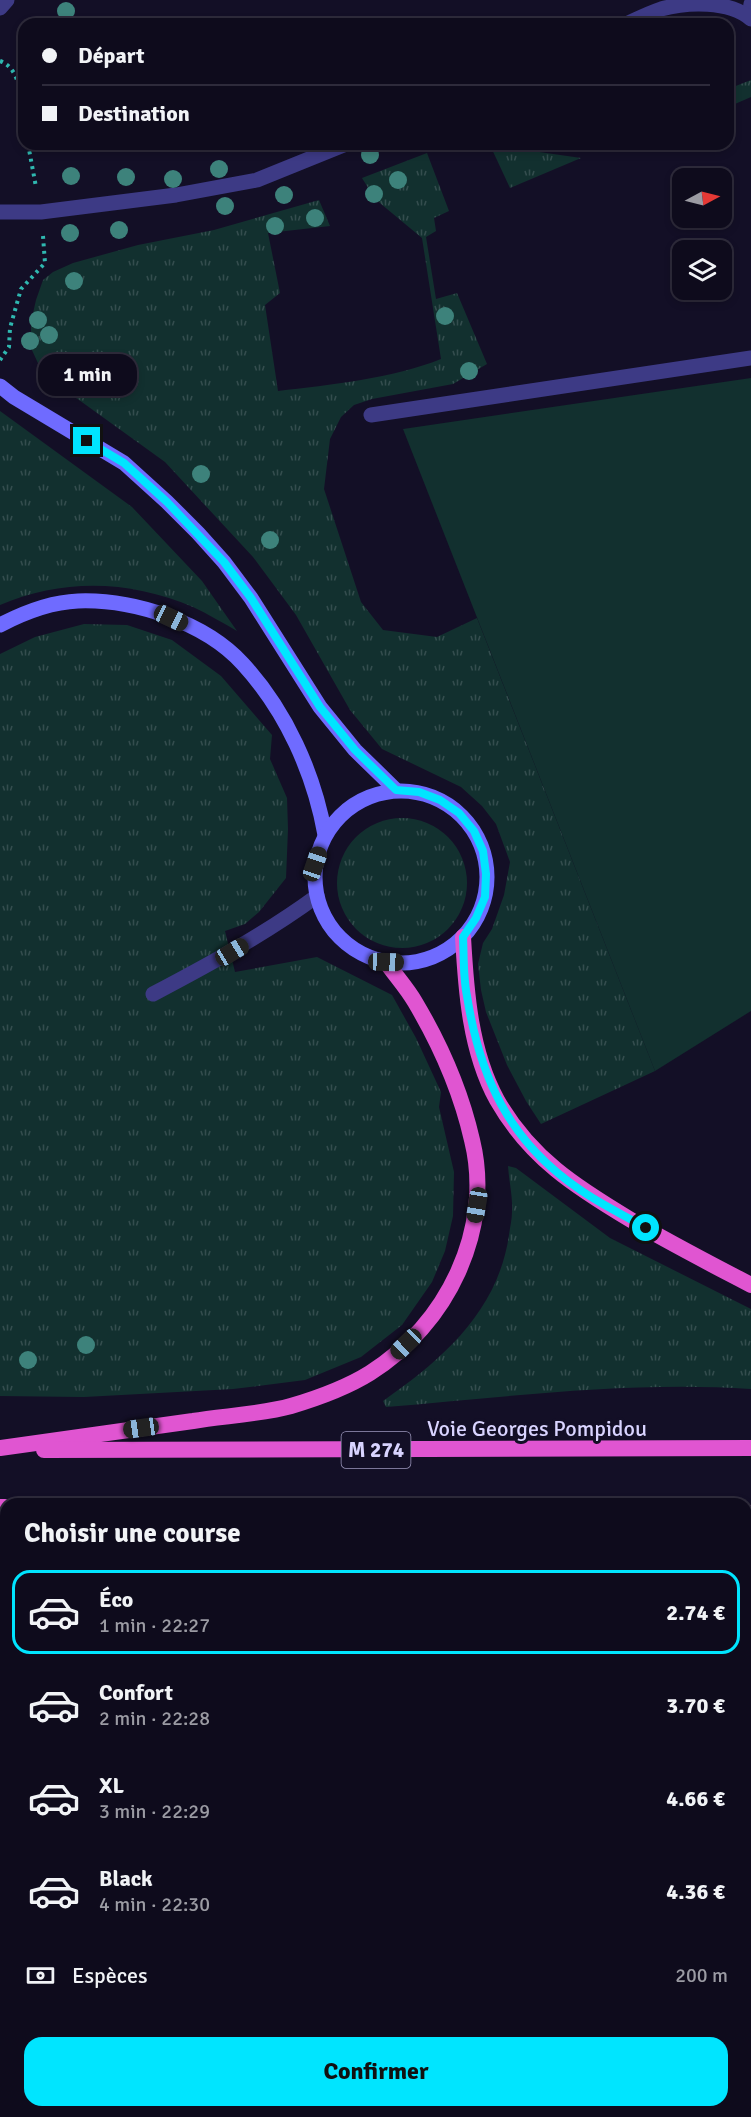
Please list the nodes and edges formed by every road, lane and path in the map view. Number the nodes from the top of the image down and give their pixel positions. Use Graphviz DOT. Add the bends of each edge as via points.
graph roads {
  1 [pos="7,0"];
  2 [pos="0,8"];
  3 [pos="750,13"];
  4 [pos="640,18"];
  5 [pos="0,62"];
  6 [pos="18,89"];
  7 [pos="29,150"];
  8 [pos="331,150"];
  9 [pos="0,212"];
  10 [pos="41,212"];
  11 [pos="751,358"];
  12 [pos="0,360"];
  13 [pos="0,386"];
  14 [pos="371,415"];
  15 [pos="0,625"];
  16 [pos="396,790"];
  17 [pos="325,834"];
  18 [pos="317,896"];
  19 [pos="463,937"];
  20 [pos="386,962"];
  21 [pos="153,994"];
  22 [pos="751,1286"];
  23 [pos="751,1448"];
  24 [pos="0,1449"];
  1 -- 2 [label="street"];
  3 -- 4 [label="street" via="693,4 661,9"];
  5 -- 6 [label="path" via="15,73"];
  7 -- 10 [label="path"];
  8 -- 10 [label="street" via="257,180"];
  9 -- 10 [label="street"];
  10 -- 12 [label="path" via="45,263 21,289 9,347"];
  11 -- 14 [label="street"];
  13 -- 16 [label="main road" via="124,463 198,533 251,598 320,707 355,750"];
  15 -- 17 [label="main road" via="24,613 76,601 139,607 201,632 242,663 290,732 320,804"];
  16 -- 17 [label="main road" via="355,803"];
  16 -- 19 [label="main road" via="419,792 440,800 459,813 474,831 483,851 485,897"];
  17 -- 18 [label="main road" via="315,864"];
  18 -- 20 [label="main road" via="326,919 341,939 362,954"];
  18 -- 21 [label="street" via="232,952"];
  19 -- 20 [label="main road" via="427,959"];
  19 -- 22 [label="highway" via="466,994 482,1063 496,1099 513,1125 552,1168 579,1189"];
  20 -- 24 [label="highway" via="429,1027 473,1141 477,1205 472,1230 464,1260 439,1309 394,1357 370,1374 289,1407"];
  23 -- 24 [label="highway, Voie Georges Pompidou / M 274"];
}
